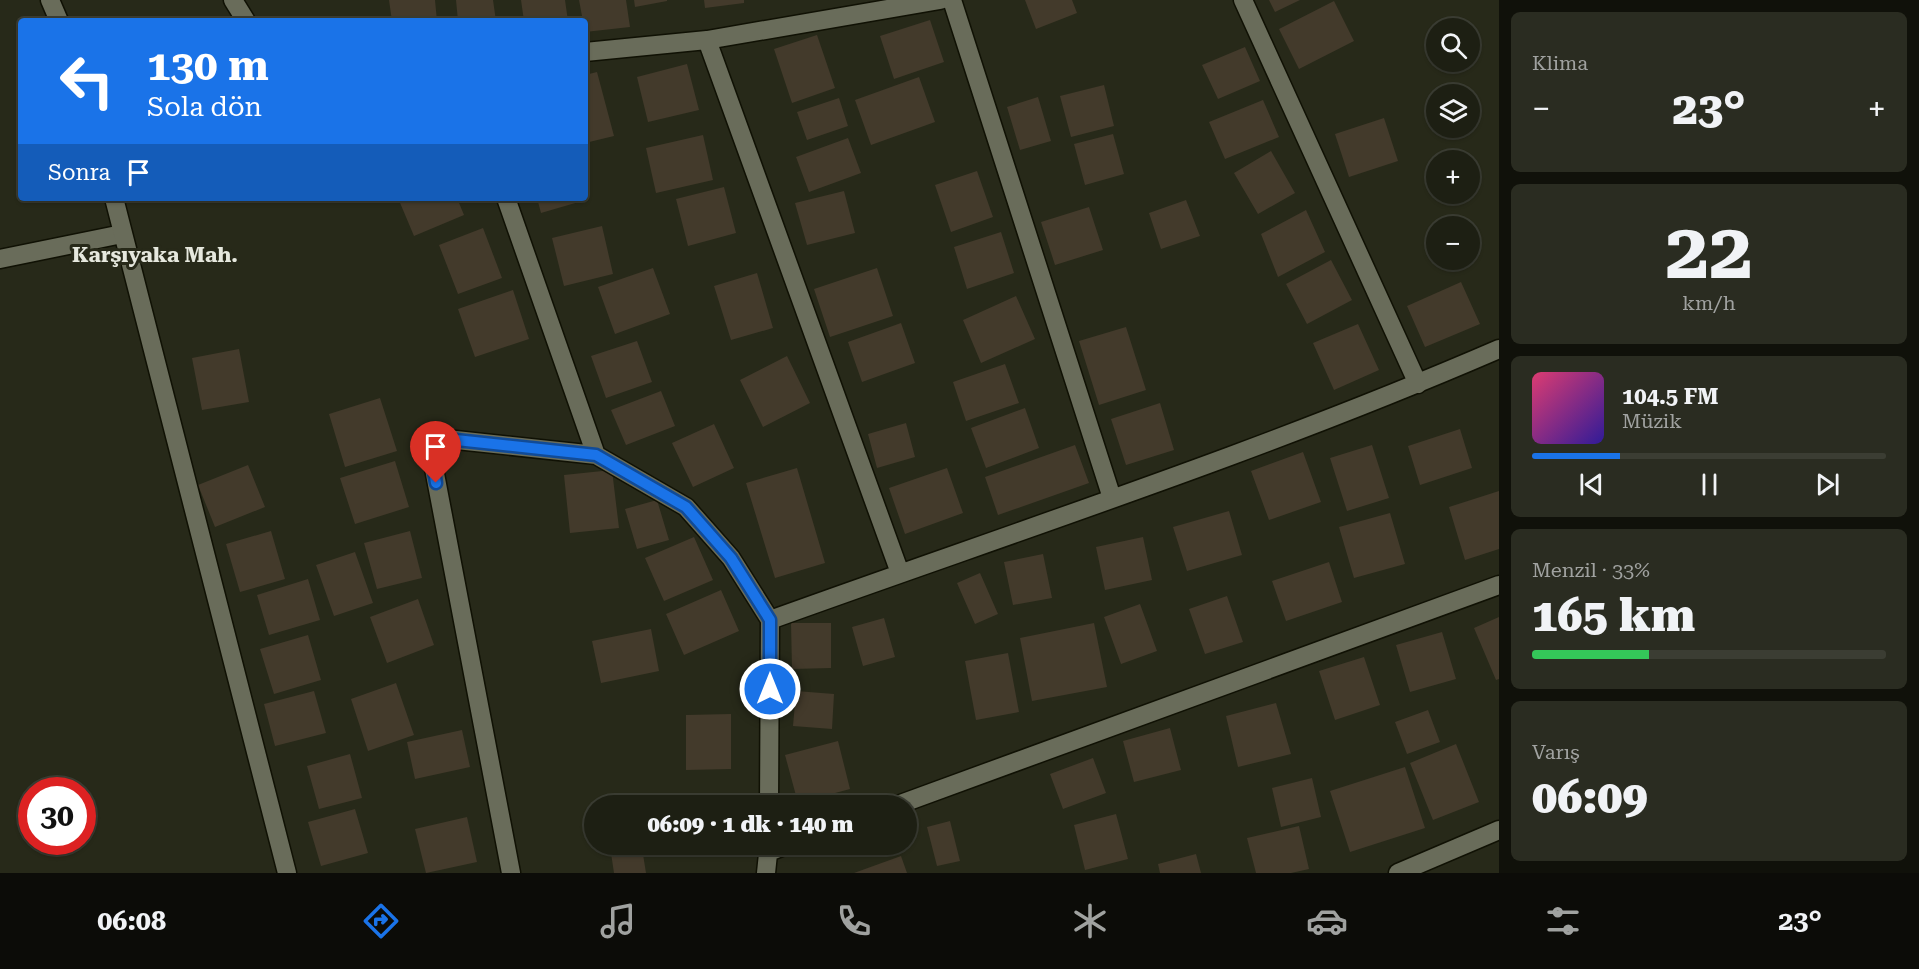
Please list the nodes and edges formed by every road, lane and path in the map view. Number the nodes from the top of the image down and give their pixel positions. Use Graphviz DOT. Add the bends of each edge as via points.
graph roads {
  1 [pos="50,0"];
  2 [pos="233,0"];
  3 [pos="940,0"];
  4 [pos="952,0"];
  5 [pos="1243,0"];
  6 [pos="58,18"];
  7 [pos="244,18"];
  8 [pos="707,40"];
  9 [pos="588,52"];
  10 [pos="115,201"];
  11 [pos="507,201"];
  12 [pos="122,234"];
  13 [pos="0,259"];
  14 [pos="1499,349"];
  15 [pos="1418,384"];
  16 [pos="596,455"];
  17 [pos="1112,498"];
  18 [pos="900,573"];
  19 [pos="1499,585"];
  20 [pos="770,620"];
  21 [pos="769,795"];
  22 [pos="917,798"];
  23 [pos="1499,830"];
  24 [pos="768,855"];
  25 [pos="287,873"];
  26 [pos="511,873"];
  27 [pos="766,873"];
  28 [pos="1398,873"];
  1 -- 6 [label="street"];
  2 -- 7 [label="street"];
  3 -- 8 [label="street"];
  4 -- 17 [label="street"];
  5 -- 15 [label="street"];
  8 -- 9 [label="street"];
  8 -- 18 [label="street"];
  10 -- 12 [label="street"];
  11 -- 16 [label="street"];
  12 -- 13 [label="street"];
  12 -- 25 [label="street"];
  14 -- 15 [label="street"];
  15 -- 17 [label="street"];
  16 -- 20 [label="street" via="686,507 731,558"];
  16 -- 26 [label="street" via="428,437"];
  17 -- 18 [label="street"];
  18 -- 20 [label="street"];
  19 -- 22 [label="street"];
  20 -- 21 [label="street"];
  23 -- 28 [label="street"];
  24 -- 27 [label="street"];
}
